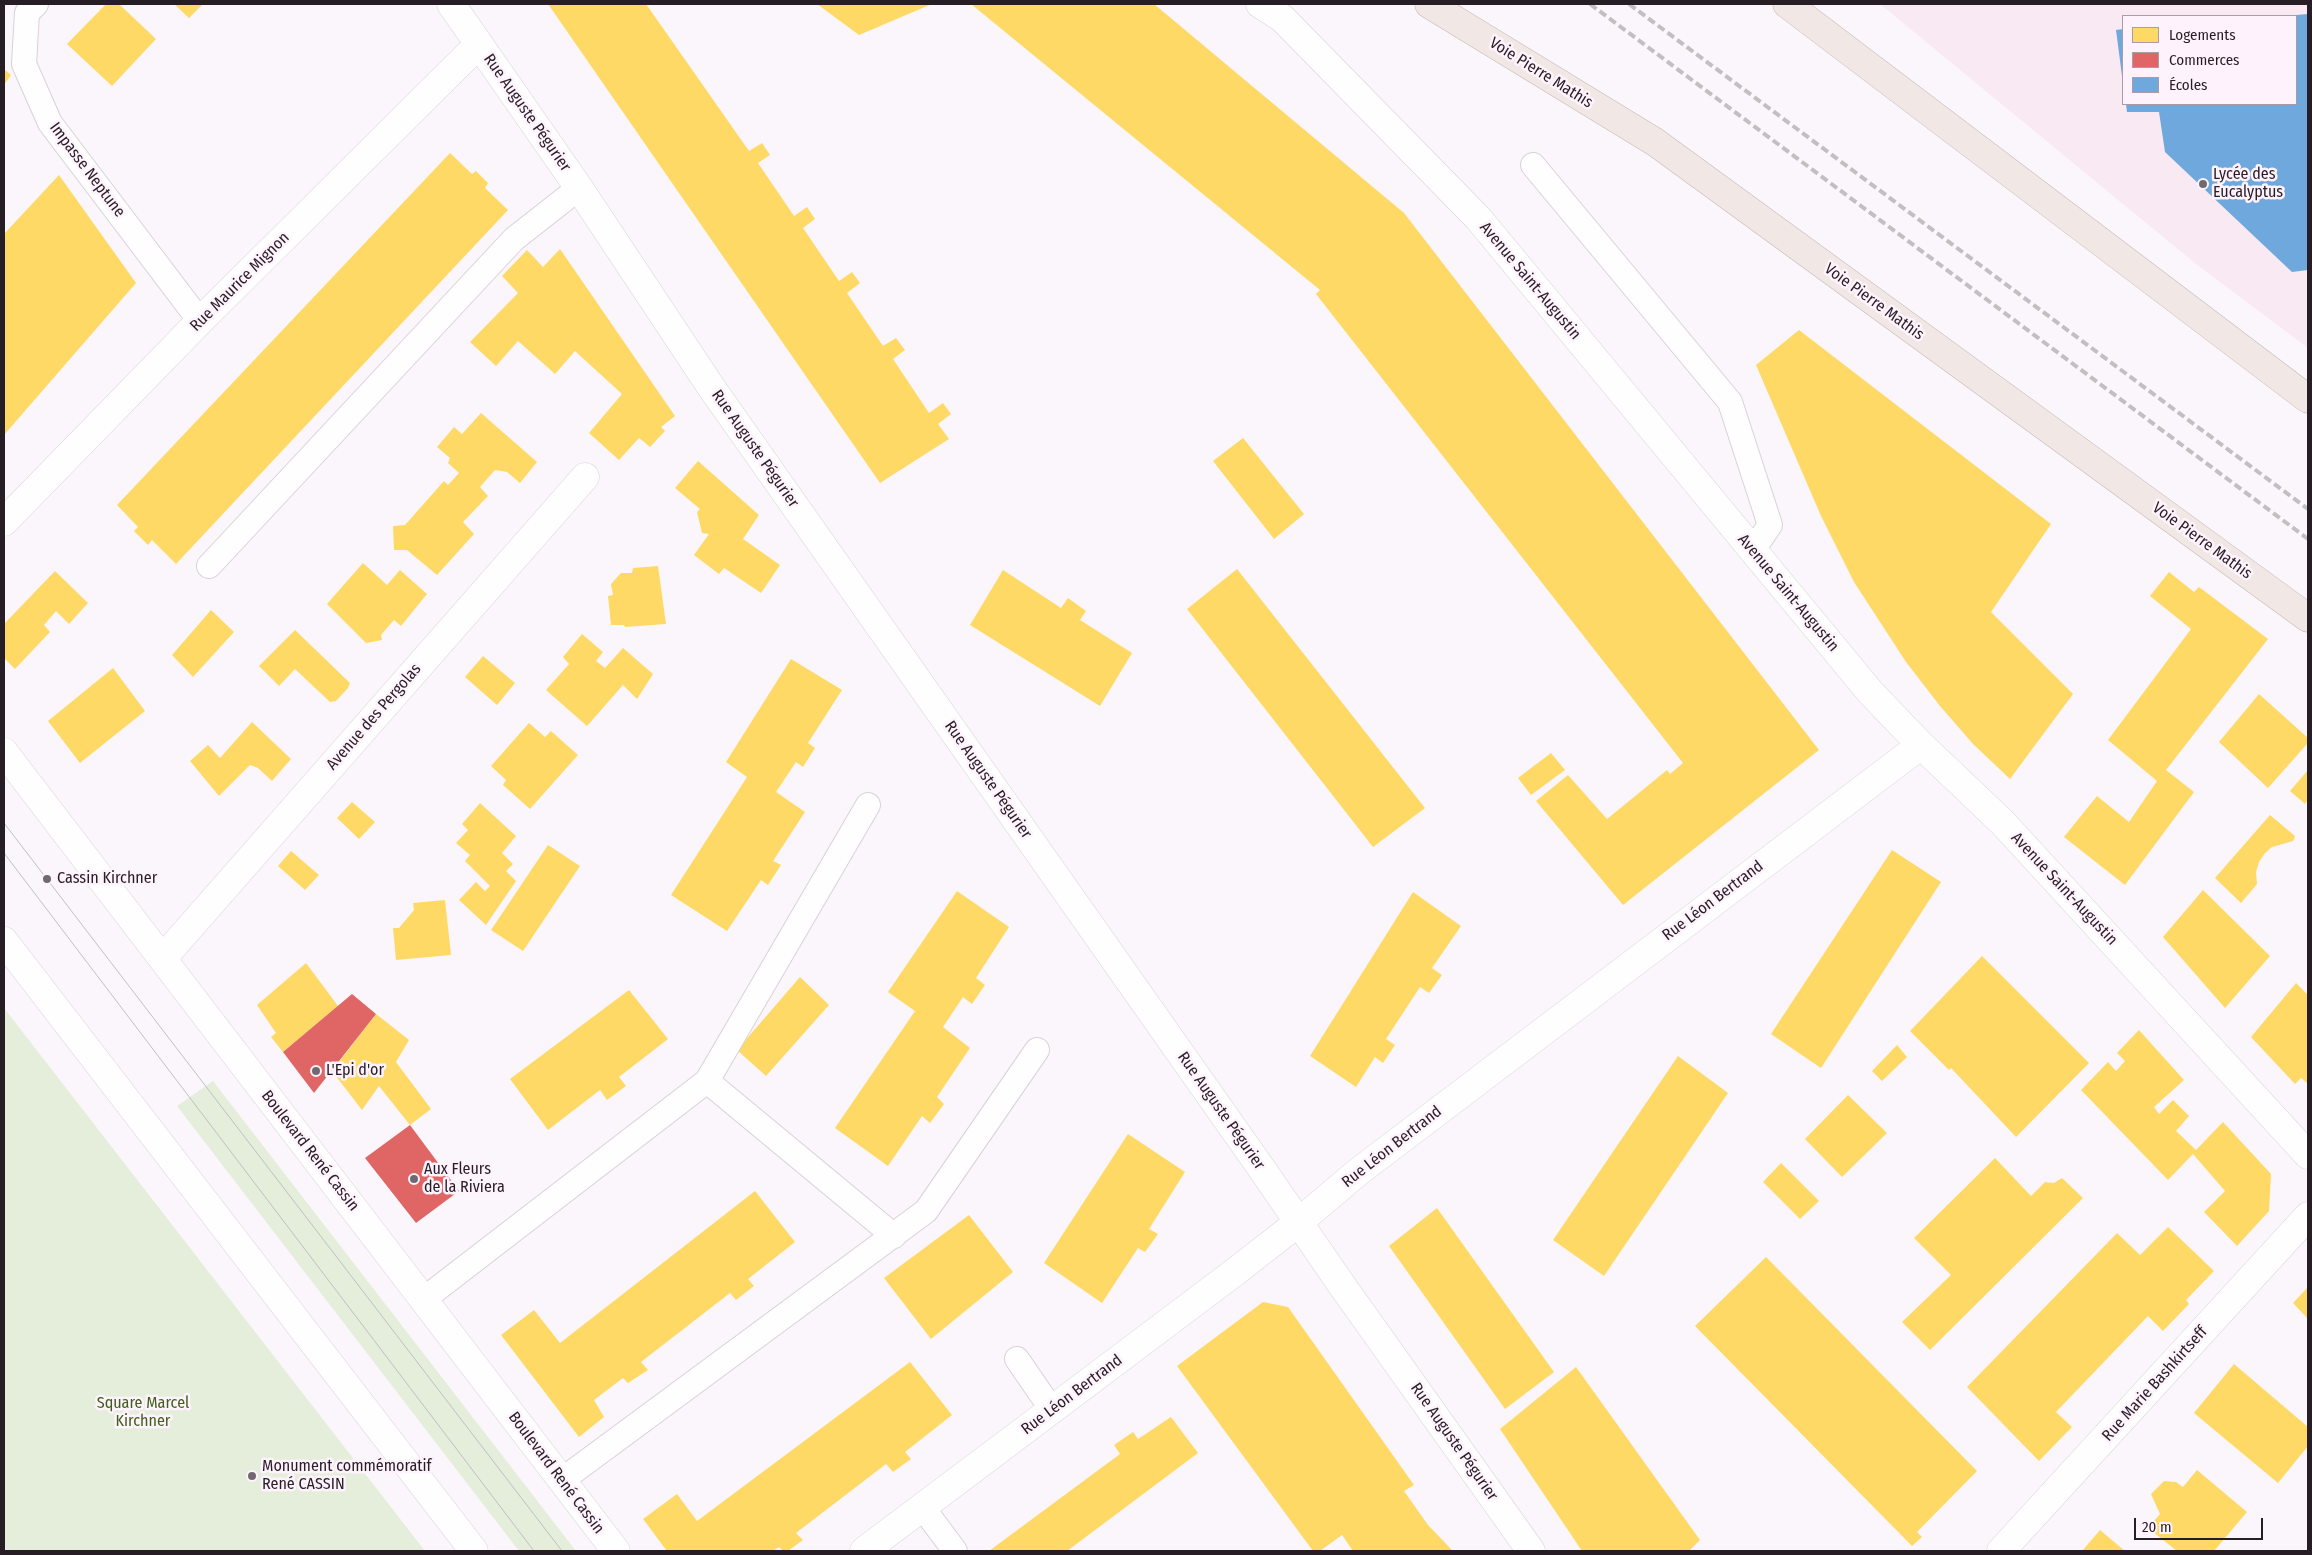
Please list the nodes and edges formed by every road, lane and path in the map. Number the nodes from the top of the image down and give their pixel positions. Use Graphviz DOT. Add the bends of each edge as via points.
graph roads {
  1 [pos="36,4"];
  2 [pos="451,4"];
  3 [pos="1429,4"];
  4 [pos="1787,4"];
  5 [pos="1279,8"];
  6 [pos="479,44"];
  7 [pos="1533,165"];
  8 [pos="579,188"];
  9 [pos="200,321"];
  10 [pos="2308,399"];
  11 [pos="586,477"];
  12 [pos="4,522"];
  13 [pos="1753,550"];
  14 [pos="209,566"];
  15 [pos="2308,618"];
  16 [pos="1921,744"];
  17 [pos="4,752"];
  18 [pos="868,805"];
  19 [pos="4,941"];
  20 [pos="163,958"];
  21 [pos="1037,1050"];
  22 [pos="707,1081"];
  23 [pos="2308,1155"];
  24 [pos="2308,1216"];
  25 [pos="1299,1222"];
  26 [pos="894,1236"];
  27 [pos="424,1298"];
  28 [pos="1016,1359"];
  29 [pos="1052,1410"];
  30 [pos="562,1480"];
  31 [pos="923,1508"];
  32 [pos="474,1551"];
  33 [pos="616,1551"];
  34 [pos="864,1551"];
  35 [pos="954,1551"];
  36 [pos="1531,1551"];
  37 [pos="2001,1551"];
  1 -- 9 [label="lane, Impasse Neptune" via="27,13 24,64 50,123"];
  2 -- 6 [label="street, Rue Auguste Pégurier"];
  3 -- 15 [label="highway, Voie Pierre Mathis" via="1655,142"];
  4 -- 10 [label="highway"];
  5 -- 13 [label="street, Avenue Saint-Augustin" via="1478,218"];
  6 -- 8 [label="street, Rue Auguste Pégurier"];
  6 -- 9 [label="street, Rue Maurice Mignon"];
  7 -- 13 [label="lane" via="1730,402 1770,524"];
  8 -- 14 [label="lane" via="514,239"];
  8 -- 25 [label="street, Rue Auguste Pégurier" via="711,387"];
  9 -- 12 [label="street, Rue Maurice Mignon"];
  11 -- 20 [label="street, Avenue des Pergolas"];
  13 -- 16 [label="street, Avenue Saint-Augustin" via="1871,693"];
  16 -- 23 [label="street, Avenue Saint-Augustin" via="2023,844"];
  16 -- 25 [label="street, Rue Léon Bertrand" via="1358,1172"];
  17 -- 20 [label="street, Boulevard René Cassin"];
  18 -- 22 [label="lane"];
  19 -- 32 [label="street"];
  20 -- 27 [label="street, Boulevard René Cassin"];
  21 -- 26 [label="lane" via="926,1211"];
  22 -- 26 [label="lane"];
  22 -- 27 [label="lane"];
  24 -- 37 [label="street, Rue Marie Bashkirtseff"];
  25 -- 29 [label="street, Rue Léon Bertrand"];
  25 -- 36 [label="street, Rue Auguste Pégurier"];
  26 -- 30 [label="lane"];
  27 -- 30 [label="street, Boulevard René Cassin"];
  28 -- 29 [label="lane"];
  29 -- 31 [label="street, Rue Léon Bertrand"];
  30 -- 33 [label="street, Boulevard René Cassin"];
  31 -- 34 [label="street, Rue Léon Bertrand"];
  31 -- 35 [label="lane"];
}
